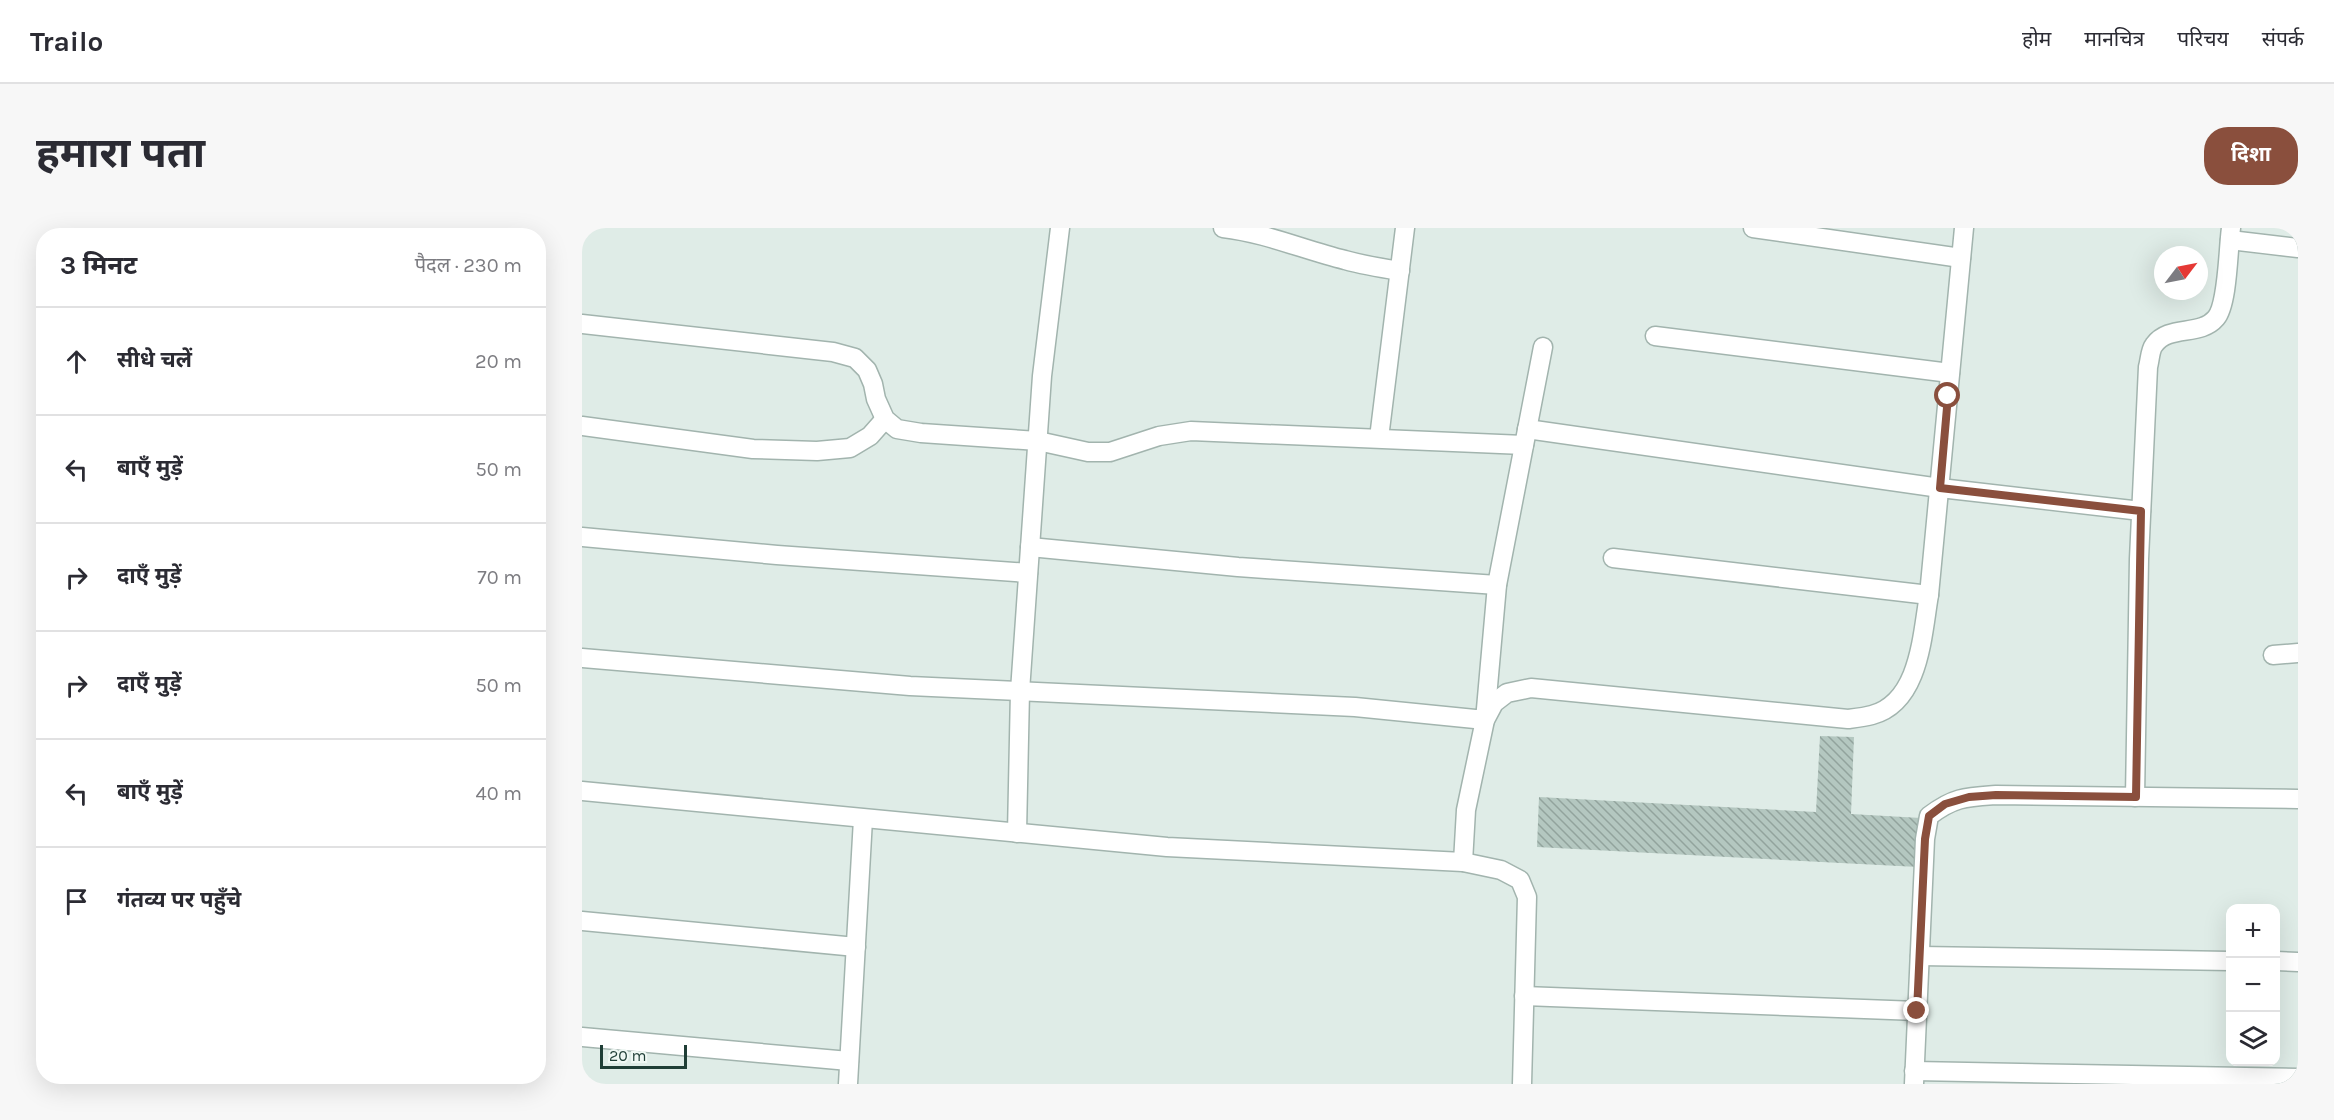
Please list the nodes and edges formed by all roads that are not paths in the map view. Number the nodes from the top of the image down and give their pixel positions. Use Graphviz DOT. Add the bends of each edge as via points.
graph roads {
  1 [pos="1060,228"];
  2 [pos="1223,228"];
  3 [pos="1405,228"];
  4 [pos="1753,228"];
  5 [pos="1964,228"];
  6 [pos="2230,234"];
  7 [pos="2298,248"];
  8 [pos="1961,258"];
  9 [pos="1400,271"];
  10 [pos="582,324"];
  11 [pos="1655,336"];
  12 [pos="1543,347"];
  13 [pos="1950,374"];
  14 [pos="885,418"];
  15 [pos="582,426"];
  16 [pos="1525,437"];
  17 [pos="1379,438"];
  18 [pos="1038,441"];
  19 [pos="1940,488"];
  20 [pos="2141,511"];
  21 [pos="582,537"];
  22 [pos="1030,547"];
  23 [pos="1613,558"];
  24 [pos="1028,573"];
  25 [pos="1497,585"];
  26 [pos="1929,595"];
  27 [pos="2298,653"];
  28 [pos="2273,655"];
  29 [pos="582,658"];
  30 [pos="1020,691"];
  31 [pos="1485,720"];
  32 [pos="582,791"];
  33 [pos="2136,797"];
  34 [pos="2298,799"];
  35 [pos="863,819"];
  36 [pos="1017,833"];
  37 [pos="1463,862"];
  38 [pos="582,921"];
  39 [pos="856,947"];
  40 [pos="1920,956"];
  41 [pos="2226,961"];
  42 [pos="2280,961"];
  43 [pos="2298,962"];
  44 [pos="1524,996"];
  45 [pos="1917,1011"];
  46 [pos="582,1037"];
  47 [pos="849,1061"];
  48 [pos="1914,1078"];
  49 [pos="2298,1078"];
  50 [pos="2171,1080"];
  51 [pos="848,1084"];
  52 [pos="1522,1084"];
  1 -- 18 [label="street"];
  2 -- 9 [label="street"];
  3 -- 9 [label="street"];
  4 -- 8 [label="street"];
  5 -- 8 [label="street"];
  6 -- 7 [label="street"];
  6 -- 20 [label="street" via="2223,303 2216,319 2199,329 2164,336 2152,346"];
  8 -- 13 [label="street"];
  9 -- 17 [label="street"];
  10 -- 14 [label="street" via="833,352 855,358 867,370"];
  11 -- 13 [label="street"];
  12 -- 16 [label="street"];
  13 -- 19 [label="street"];
  14 -- 15 [label="street" via="870,436 850,448 817,451 753,449"];
  14 -- 18 [label="street" via="897,429 921,433"];
  16 -- 17 [label="street"];
  16 -- 19 [label="street"];
  16 -- 25 [label="street"];
  17 -- 18 [label="street" via="1191,431 1159,436 1110,452 1088,452"];
  18 -- 22 [label="street"];
  19 -- 20 [label="street"];
  19 -- 26 [label="street"];
  20 -- 33 [label="street"];
  21 -- 24 [label="street"];
  22 -- 24 [label="street"];
  22 -- 25 [label="street" via="1238,567"];
  23 -- 26 [label="street"];
  24 -- 30 [label="street"];
  25 -- 31 [label="street"];
  26 -- 31 [label="street" via="1920,653 1908,684 1895,703 1873,715 1848,719 1531,688 1507,693 1494,704"];
  27 -- 28 [label="street"];
  29 -- 30 [label="street" via="910,686"];
  30 -- 31 [label="street" via="1355,707"];
  30 -- 36 [label="street"];
  31 -- 37 [label="street" via="1466,810"];
  32 -- 35 [label="street"];
  33 -- 34 [label="street"];
  33 -- 40 [label="street" via="1996,795 1945,804 1929,816 1925,839"];
  35 -- 36 [label="street"];
  35 -- 39 [label="street"];
  36 -- 37 [label="street" via="1167,847"];
  37 -- 44 [label="street" via="1501,870 1520,880 1527,897"];
  38 -- 39 [label="street"];
  39 -- 47 [label="street"];
  40 -- 41 [label="street"];
  40 -- 45 [label="street"];
  42 -- 43 [label="street"];
  44 -- 45 [label="street"];
  44 -- 52 [label="street"];
  45 -- 48 [label="street"];
  46 -- 47 [label="street"];
  47 -- 51 [label="street"];
  48 -- 50 [label="street"];
  49 -- 50 [label="street"];
}
